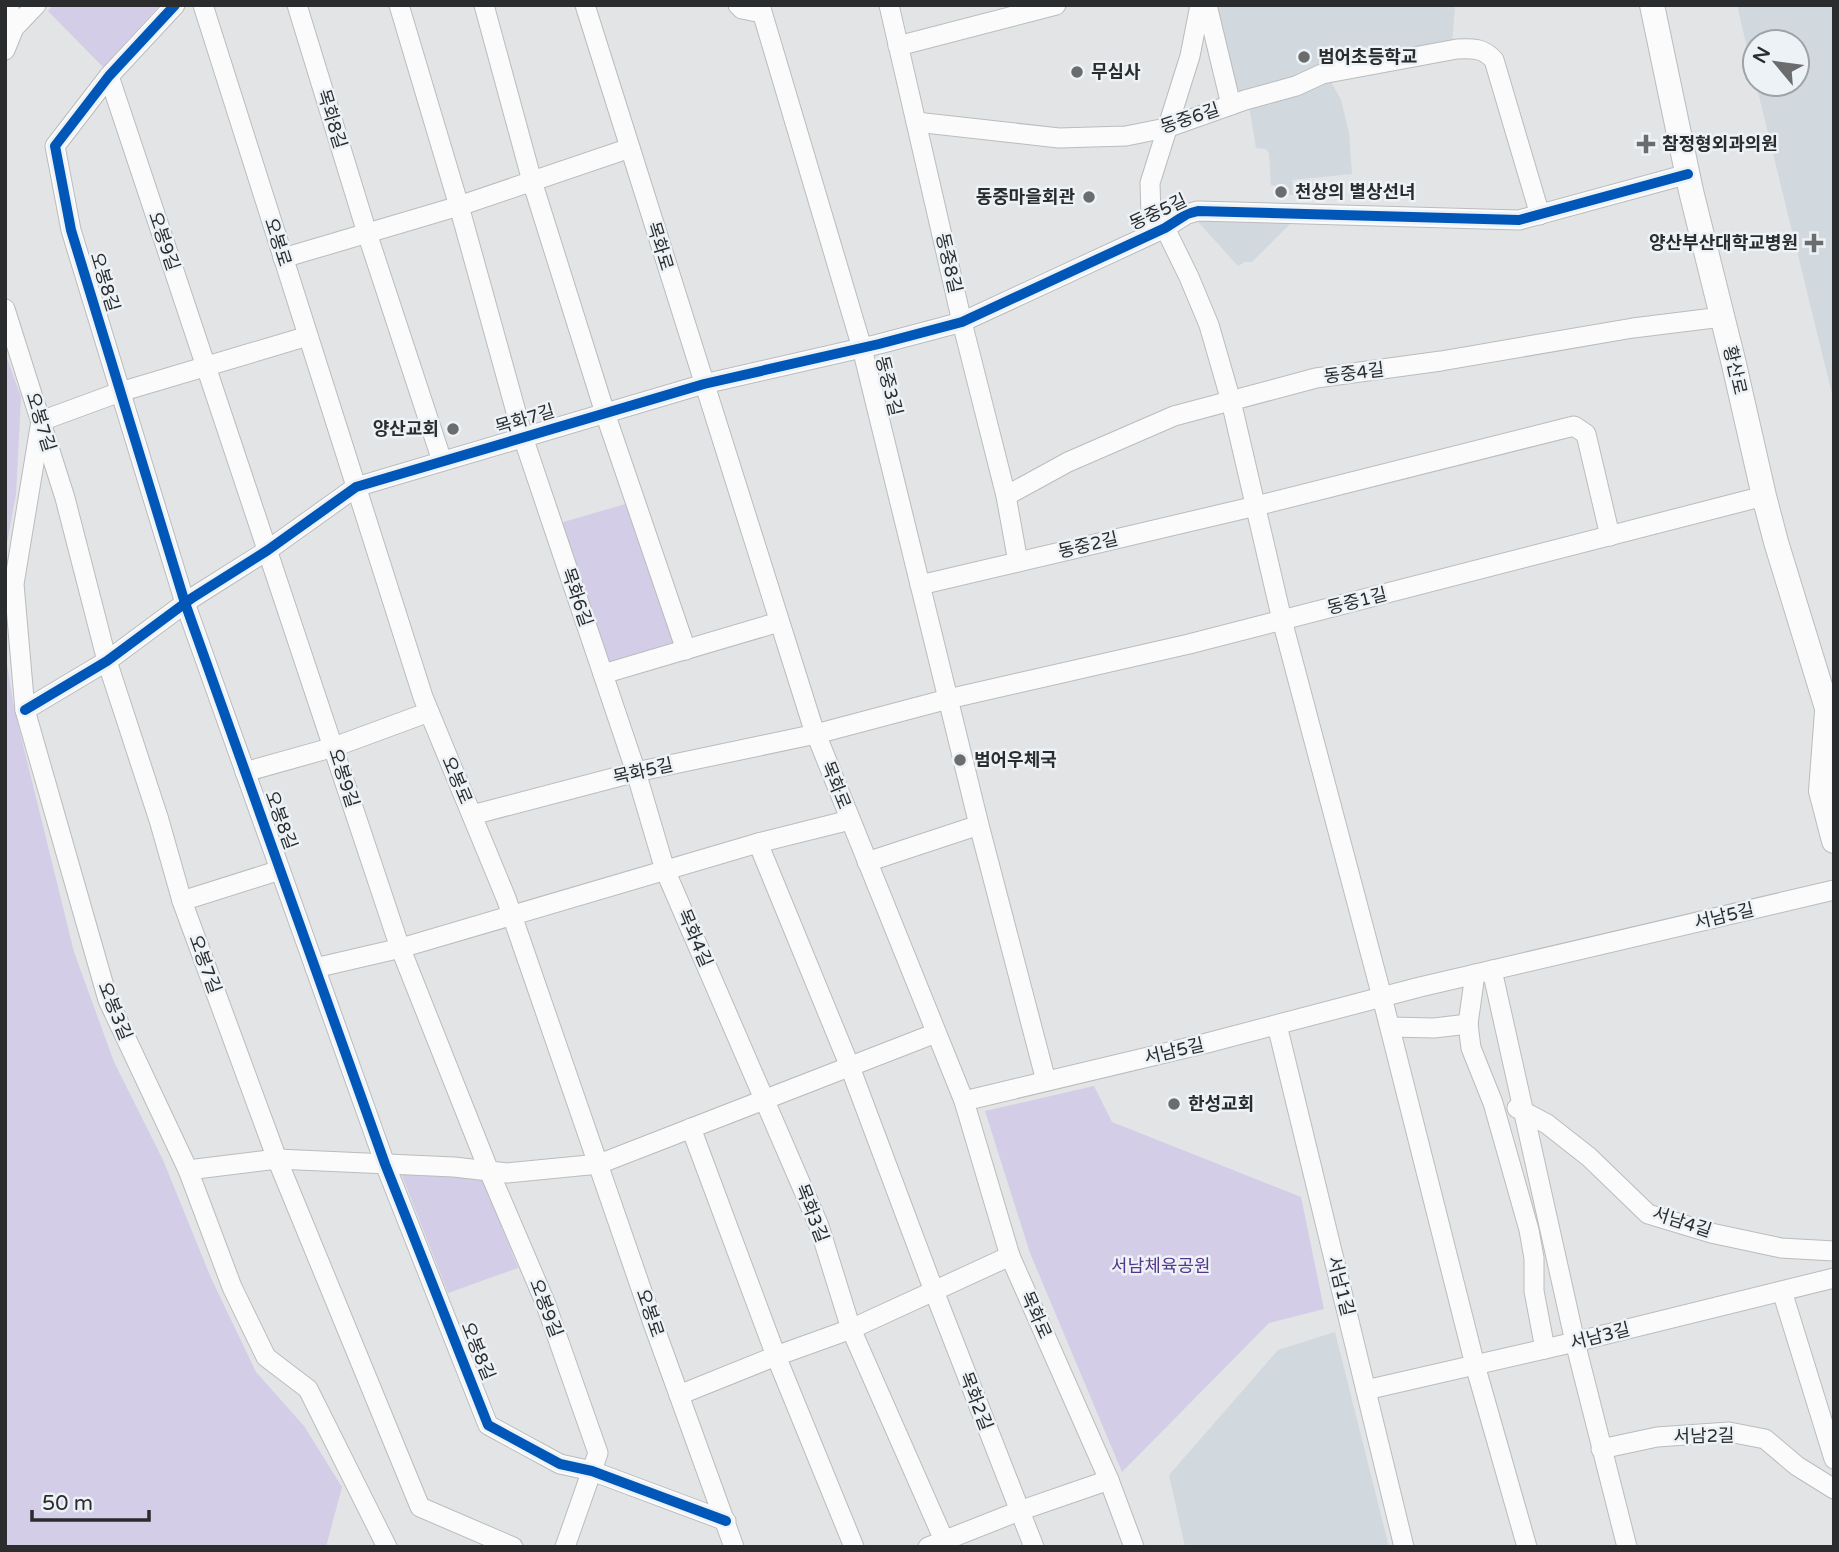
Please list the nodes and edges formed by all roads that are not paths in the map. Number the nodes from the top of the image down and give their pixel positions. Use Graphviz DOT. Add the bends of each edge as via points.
graph roads {
  1 [pos="8,5"];
  2 [pos="36,5"];
  3 [pos="175,5"];
  4 [pos="203,5"];
  5 [pos="297,5"];
  6 [pos="398,5"];
  7 [pos="484,5"];
  8 [pos="585,5"];
  9 [pos="737,5"];
  10 [pos="889,5"];
  11 [pos="1056,5"];
  12 [pos="1200,5"];
  13 [pos="1207,5"];
  14 [pos="1652,5"];
  15 [pos="761,9"];
  16 [pos="14,28"];
  17 [pos="898,46"];
  18 [pos="5,50"];
  19 [pos="109,76"];
  20 [pos="1231,105"];
  21 [pos="916,122"];
  22 [pos="1166,128"];
  23 [pos="630,148"];
  24 [pos="1688,174"];
  25 [pos="532,181"];
  26 [pos="459,206"];
  27 [pos="1540,215"];
  28 [pos="1165,229"];
  29 [pos="368,233"];
  30 [pos="283,258"];
  31 [pos="5,309"];
  32 [pos="1722,317"];
  33 [pos="962,322"];
  34 [pos="308,336"];
  35 [pos="862,348"];
  36 [pos="207,367"];
  37 [pos="704,384"];
  38 [pos="120,392"];
  39 [pos="1230,401"];
  40 [pos="605,413"];
  41 [pos="41,421"];
  42 [pos="523,437"];
  43 [pos="442,461"];
  44 [pos="356,486"];
  45 [pos="1006,496"];
  46 [pos="1764,496"];
  47 [pos="1256,506"];
  48 [pos="1610,536"];
  49 [pos="268,550"];
  50 [pos="1018,562"];
  51 [pos="920,585"];
  52 [pos="185,603"];
  53 [pos="1282,620"];
  54 [pos="779,622"];
  55 [pos="686,650"];
  56 [pos="107,661"];
  57 [pos="603,674"];
  58 [pos="948,699"];
  59 [pos="1830,709"];
  60 [pos="25,710"];
  61 [pos="429,712"];
  62 [pos="1834,731"];
  63 [pos="816,734"];
  64 [pos="334,747"];
  65 [pos="246,772"];
  66 [pos="636,772"];
  67 [pos="472,815"];
  68 [pos="850,820"];
  69 [pos="979,825"];
  70 [pos="1834,841"];
  71 [pos="758,843"];
  72 [pos="867,862"];
  73 [pos="280,870"];
  74 [pos="665,870"];
  75 [pos="1834,890"];
  76 [pos="182,901"];
  77 [pos="512,915"];
  78 [pos="401,948"];
  79 [pos="315,968"];
  80 [pos="1483,972"];
  81 [pos="1382,997"];
  82 [pos="1468,1024"];
  83 [pos="1277,1025"];
  84 [pos="1390,1027"];
  85 [pos="936,1033"];
  86 [pos="850,1067"];
  87 [pos="1046,1081"];
  88 [pos="765,1101"];
  89 [pos="964,1101"];
  90 [pos="1493,1103"];
  91 [pos="1523,1109"];
  92 [pos="691,1128"];
  93 [pos="277,1159"];
  94 [pos="385,1164"];
  95 [pos="599,1164"];
  96 [pos="188,1170"];
  97 [pos="489,1171"];
  98 [pos="1834,1251"];
  99 [pos="1010,1256"];
  100 [pos="1834,1278"];
  101 [pos="1782,1290"];
  102 [pos="934,1291"];
  103 [pos="851,1329"];
  104 [pos="1575,1342"];
  105 [pos="1545,1349"];
  106 [pos="776,1356"];
  107 [pos="1475,1365"];
  108 [pos="1366,1390"];
  109 [pos="679,1395"];
  110 [pos="1601,1449"];
  111 [pos="1834,1459"];
  112 [pos="592,1471"];
  113 [pos="1109,1480"];
  114 [pos="1834,1489"];
  115 [pos="1019,1511"];
  116 [pos="726,1521"];
  117 [pos="940,1544"];
  118 [pos="387,1547"];
  119 [pos="513,1547"];
  120 [pos="565,1547"];
  121 [pos="734,1547"];
  122 [pos="854,1547"];
  123 [pos="1034,1547"];
  124 [pos="1134,1547"];
  125 [pos="1404,1547"];
  126 [pos="1527,1547"];
  127 [pos="1627,1547"];
  1 -- 16 [label="street"];
  2 -- 16 [label="street"];
  3 -- 19 [label="street, 오봉8길"];
  4 -- 30 [label="street, 오봉로"];
  5 -- 29 [label="street, 목화8길"];
  6 -- 26 [label="street"];
  7 -- 25 [label="street"];
  8 -- 23 [label="street, 목화로"];
  9 -- 15 [label="street"];
  10 -- 17 [label="street, 동중8길"];
  11 -- 17 [label="street"];
  12 -- 22 [label="street" via="1190,56"];
  13 -- 20 [label="street"];
  14 -- 24 [label="main road, 황산로"];
  15 -- 35 [label="street, 동중3길"];
  16 -- 18 [label="street"];
  17 -- 21 [label="street, 동중8길"];
  19 -- 36 [label="street, 오봉9길"];
  19 -- 38 [label="street, 오봉8길" via="55,146 71,230"];
  20 -- 22 [label="street, 동중6길"];
  20 -- 27 [label="street, 동중6길" via="1322,74 1477,48 1494,60"];
  21 -- 22 [label="street, 동중6길" via="1059,138 1126,136"];
  21 -- 33 [label="street, 동중8길"];
  22 -- 28 [label="street" via="1150,183 1151,216"];
  23 -- 25 [label="street"];
  23 -- 37 [label="street, 목화로"];
  24 -- 27 [label="street, 동중5길"];
  24 -- 32 [label="main road, 황산로"];
  25 -- 26 [label="street"];
  25 -- 40 [label="street"];
  26 -- 29 [label="street"];
  26 -- 42 [label="street, 목화7길"];
  27 -- 28 [label="street, 동중5길" via="1519,220 1198,211"];
  28 -- 33 [label="street, 동중5길"];
  28 -- 39 [label="street" via="1209,325"];
  29 -- 30 [label="street"];
  29 -- 43 [label="street"];
  30 -- 34 [label="street, 오봉로"];
  31 -- 41 [label="street, 오봉7길"];
  32 -- 39 [label="street, 동중4길" via="1316,377"];
  32 -- 46 [label="main road, 황산로"];
  33 -- 35 [label="street, 동중5길"];
  33 -- 45 [label="street, 동중8길"];
  34 -- 36 [label="street"];
  34 -- 44 [label="street, 오봉로"];
  35 -- 37 [label="street, 동중5길"];
  35 -- 51 [label="street, 동중3길"];
  36 -- 38 [label="street"];
  36 -- 49 [label="street, 오봉9길"];
  37 -- 40 [label="street, 목화7길"];
  37 -- 54 [label="street, 목화로"];
  38 -- 41 [label="street"];
  38 -- 52 [label="street, 오봉8길"];
  39 -- 45 [label="street, 동중4길" via="1128,434"];
  39 -- 47 [label="street"];
  40 -- 42 [label="street, 목화7길"];
  40 -- 55 [label="street"];
  41 -- 56 [label="street, 오봉7길"];
  41 -- 60 [label="street, 오봉3길" via="14,583"];
  42 -- 43 [label="street, 목화7길"];
  42 -- 57 [label="street, 목화6길"];
  43 -- 44 [label="street, 목화7길"];
  44 -- 49 [label="street, 목화7길"];
  44 -- 61 [label="street, 오봉로"];
  45 -- 50 [label="street, 동중8길"];
  46 -- 48 [label="street, 동중1길"];
  46 -- 59 [label="main road, 황산로"];
  47 -- 48 [label="street, 동중2길" via="1574,426 1586,434"];
  47 -- 50 [label="street, 동중2길"];
  47 -- 53 [label="street"];
  48 -- 53 [label="street, 동중1길"];
  49 -- 52 [label="street, 목화7길"];
  49 -- 64 [label="street, 오봉9길"];
  50 -- 51 [label="street, 동중2길"];
  51 -- 58 [label="street, 동중3길"];
  52 -- 56 [label="street, 목화7길"];
  52 -- 65 [label="street, 오봉8길"];
  53 -- 58 [label="street, 동중1길"];
  53 -- 81 [label="street"];
  54 -- 55 [label="street"];
  54 -- 63 [label="street, 목화로"];
  55 -- 57 [label="street"];
  56 -- 60 [label="street, 목화7길"];
  56 -- 76 [label="street, 오봉7길"];
  57 -- 66 [label="street, 목화6길"];
  58 -- 63 [label="street, 동중1길"];
  58 -- 69 [label="street"];
  59 -- 62 [label="main road, 황산로"];
  59 -- 70 [label="main road" via="1821,791"];
  60 -- 96 [label="street, 오봉3길" via="108,1000"];
  61 -- 64 [label="street"];
  61 -- 67 [label="street, 오봉로"];
  63 -- 66 [label="street, 목화5길"];
  63 -- 68 [label="street, 목화로"];
  64 -- 65 [label="street"];
  64 -- 78 [label="street, 오봉9길"];
  65 -- 73 [label="street, 오봉8길"];
  66 -- 67 [label="street, 목화5길"];
  66 -- 74 [label="street, 목화4길"];
  67 -- 77 [label="street, 오봉로"];
  68 -- 71 [label="street"];
  68 -- 72 [label="street, 목화로"];
  69 -- 72 [label="street"];
  69 -- 87 [label="street"];
  71 -- 74 [label="street"];
  71 -- 86 [label="street"];
  72 -- 85 [label="street, 목화로"];
  73 -- 76 [label="street"];
  73 -- 79 [label="street, 오봉8길"];
  74 -- 77 [label="street"];
  74 -- 88 [label="street, 목화4길"];
  75 -- 80 [label="street, 서남5길"];
  76 -- 93 [label="street, 오봉7길"];
  77 -- 78 [label="street"];
  77 -- 95 [label="street, 오봉로"];
  78 -- 79 [label="street"];
  78 -- 97 [label="street, 오봉9길"];
  79 -- 94 [label="street, 오봉8길"];
  80 -- 81 [label="street, 서남5길"];
  80 -- 82 [label="street"];
  80 -- 91 [label="street"];
  81 -- 83 [label="street, 서남5길"];
  81 -- 84 [label="street"];
  82 -- 84 [label="street"];
  82 -- 90 [label="street" via="1471,1048"];
  83 -- 87 [label="street, 서남5길"];
  83 -- 108 [label="street, 서남1길"];
  84 -- 107 [label="street"];
  85 -- 86 [label="street"];
  85 -- 89 [label="street, 목화로"];
  86 -- 88 [label="street"];
  86 -- 102 [label="street"];
  87 -- 89 [label="street, 서남5길"];
  88 -- 92 [label="street"];
  88 -- 103 [label="street, 목화3길" via="819,1226"];
  89 -- 99 [label="street, 목화로"];
  90 -- 91 [label="street"];
  90 -- 105 [label="street" via="1529,1230"];
  91 -- 98 [label="street, 서남4길" via="1589,1157 1648,1214 1781,1248"];
  91 -- 104 [label="street"];
  92 -- 95 [label="street"];
  92 -- 106 [label="street"];
  93 -- 94 [label="street"];
  93 -- 96 [label="street"];
  93 -- 119 [label="street, 오봉7길" via="420,1507"];
  94 -- 97 [label="street"];
  94 -- 112 [label="street, 오봉8길" via="488,1426 561,1464"];
  95 -- 97 [label="street"];
  95 -- 109 [label="street, 오봉로"];
  96 -- 118 [label="street, 오봉3길" via="232,1287 266,1357 308,1389"];
  97 -- 112 [label="street, 오봉9길" via="545,1302 598,1453"];
  99 -- 102 [label="street"];
  99 -- 113 [label="street, 목화로"];
  100 -- 101 [label="street, 서남3길"];
  101 -- 104 [label="street, 서남3길"];
  101 -- 111 [label="street"];
  102 -- 103 [label="street"];
  102 -- 115 [label="street, 목화2길"];
  103 -- 106 [label="street"];
  103 -- 117 [label="street"];
  104 -- 105 [label="street, 서남3길"];
  104 -- 110 [label="street"];
  105 -- 107 [label="street, 서남3길"];
  106 -- 109 [label="street"];
  106 -- 122 [label="street"];
  107 -- 108 [label="street, 서남3길"];
  107 -- 126 [label="street"];
  108 -- 125 [label="street, 서남1길"];
  109 -- 116 [label="street, 오봉로"];
  110 -- 114 [label="street, 서남2길" via="1657,1437 1729,1432 1765,1439"];
  110 -- 127 [label="street"];
  112 -- 116 [label="street, 오봉8길"];
  112 -- 120 [label="street, 오봉9길"];
  113 -- 115 [label="street"];
  113 -- 124 [label="street, 목화로"];
  115 -- 117 [label="street"];
  115 -- 123 [label="street, 목화2길"];
  116 -- 121 [label="street, 오봉로"];
}
